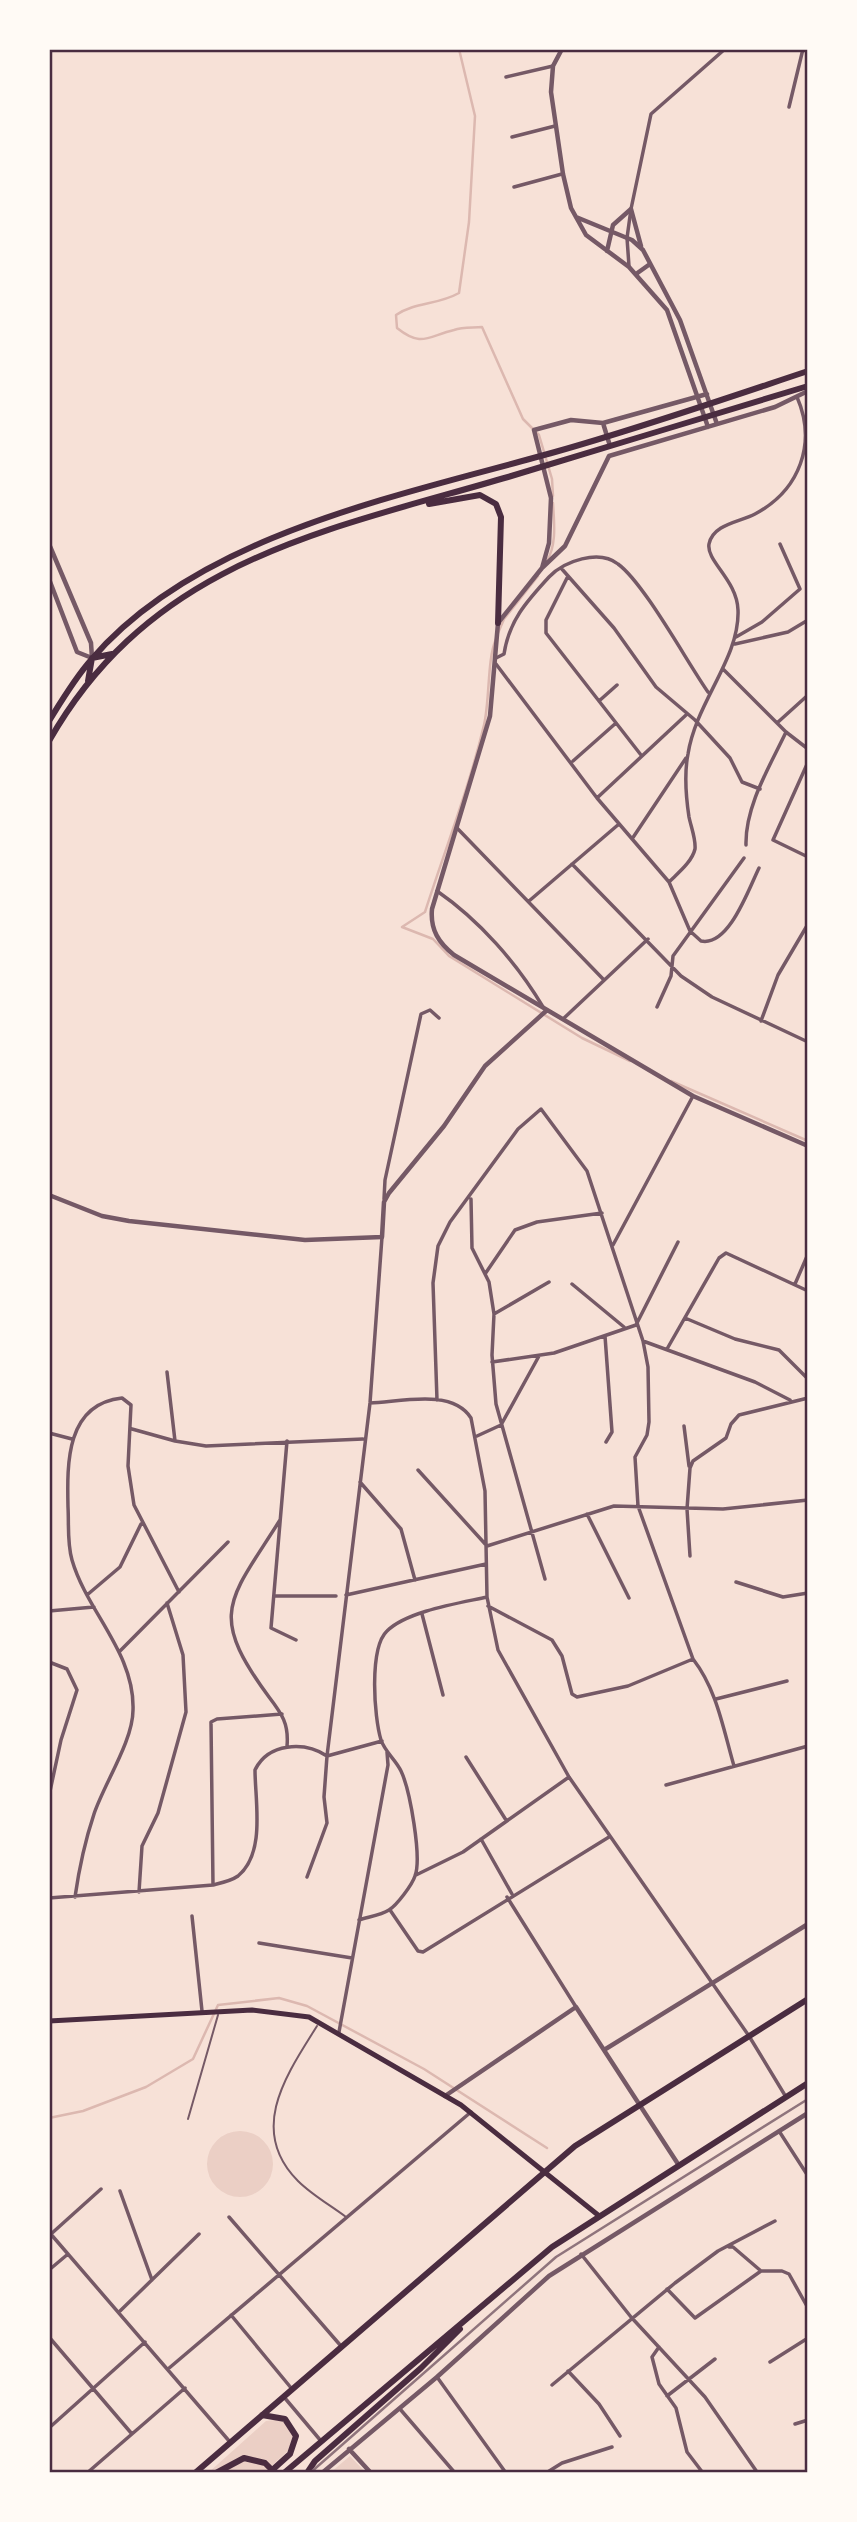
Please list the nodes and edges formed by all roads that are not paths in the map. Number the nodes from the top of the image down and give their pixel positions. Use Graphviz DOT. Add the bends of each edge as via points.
graph roads {
  1 [pos="562,49"];
  2 [pos="725,49"];
  3 [pos="803,49"];
  4 [pos="553,65"];
  5 [pos="506,77"];
  6 [pos="789,107"];
  7 [pos="555,126"];
  8 [pos="512,136"];
  9 [pos="563,174"];
  10 [pos="513,187"];
  11 [pos="631,209"];
  12 [pos="576,216"];
  13 [pos="609,232"];
  14 [pos="626,238"];
  15 [pos="643,250"];
  16 [pos="607,251"];
  17 [pos="650,264"];
  18 [pos="629,267"];
  19 [pos="636,274"];
  20 [pos="808,371"];
  21 [pos="807,392"];
  22 [pos="707,394"];
  23 [pos="797,397"];
  24 [pos="698,398"];
  25 [pos="710,403"];
  26 [pos="701,406"];
  27 [pos="714,415"];
  28 [pos="705,418"];
  29 [pos="603,423"];
  30 [pos="717,424"];
  31 [pos="708,426"];
  32 [pos="607,436"];
  33 [pos="610,447"];
  34 [pos="807,447"];
  35 [pos="399,509"];
  36 [pos="780,544"];
  37 [pos="49,545"];
  38 [pos="542,568"];
  39 [pos="561,568"];
  40 [pos="568,576"];
  41 [pos="49,579"];
  42 [pos="808,620"];
  43 [pos="498,622"];
  44 [pos="736,637"];
  45 [pos="733,645"];
  46 [pos="112,654"];
  47 [pos="92,658"];
  48 [pos="496,661"];
  49 [pos="723,669"];
  50 [pos="88,681"];
  51 [pos="617,685"];
  52 [pos="708,692"];
  53 [pos="808,695"];
  54 [pos="599,701"];
  55 [pos="686,715"];
  56 [pos="695,720"];
  57 [pos="49,721"];
  58 [pos="615,723"];
  59 [pos="777,723"];
  60 [pos="786,732"];
  61 [pos="49,741"];
  62 [pos="808,748"];
  63 [pos="641,755"];
  64 [pos="687,756"];
  65 [pos="572,762"];
  66 [pos="808,762"];
  67 [pos="760,789"];
  68 [pos="597,798"];
  69 [pos="619,824"];
  70 [pos="456,827"];
  71 [pos="632,839"];
  72 [pos="746,845"];
  73 [pos="808,857"];
  74 [pos="744,858"];
  75 [pos="572,864"];
  76 [pos="759,868"];
  77 [pos="669,883"];
  78 [pos="438,891"];
  79 [pos="529,901"];
  80 [pos="808,924"];
  81 [pos="690,931"];
  82 [pos="648,939"];
  83 [pos="670,964"];
  84 [pos="604,980"];
  85 [pos="657,1007"];
  86 [pos="546,1012"];
  87 [pos="439,1018"];
  88 [pos="561,1020"];
  89 [pos="761,1021"];
  90 [pos="808,1042"];
  91 [pos="693,1096"];
  92 [pos="808,1146"];
  93 [pos="49,1195"];
  94 [pos="471,1197"];
  95 [pos="384,1202"];
  96 [pos="602,1213"];
  97 [pos="382,1237"];
  98 [pos="678,1242"];
  99 [pos="612,1247"];
  100 [pos="808,1254"];
  101 [pos="485,1274"];
  102 [pos="549,1282"];
  103 [pos="572,1284"];
  104 [pos="795,1284"];
  105 [pos="808,1291"];
  106 [pos="494,1314"];
  107 [pos="685,1318"];
  108 [pos="636,1325"];
  109 [pos="625,1328"];
  110 [pos="605,1336"];
  111 [pos="643,1341"];
  112 [pos="667,1349"];
  113 [pos="539,1356"];
  114 [pos="492,1362"];
  115 [pos="167,1372"];
  116 [pos="808,1379"];
  117 [pos="808,1398"];
  118 [pos="437,1400"];
  119 [pos="792,1401"];
  120 [pos="370,1403"];
  121 [pos="501,1424"];
  122 [pos="684,1426"];
  123 [pos="132,1429"];
  124 [pos="49,1433"];
  125 [pos="477,1436"];
  126 [pos="72,1439"];
  127 [pos="363,1439"];
  128 [pos="175,1441"];
  129 [pos="287,1441"];
  130 [pos="606,1441"];
  131 [pos="690,1468"];
  132 [pos="418,1470"];
  133 [pos="360,1482"];
  134 [pos="808,1500"];
  135 [pos="638,1506"];
  136 [pos="687,1508"];
  137 [pos="587,1514"];
  138 [pos="281,1520"];
  139 [pos="141,1524"];
  140 [pos="531,1533"];
  141 [pos="228,1542"];
  142 [pos="487,1546"];
  143 [pos="690,1556"];
  144 [pos="486,1564"];
  145 [pos="415,1580"];
  146 [pos="545,1580"];
  147 [pos="736,1582"];
  148 [pos="179,1592"];
  149 [pos="808,1593"];
  150 [pos="87,1595"];
  151 [pos="346,1595"];
  152 [pos="274,1596"];
  153 [pos="337,1596"];
  154 [pos="487,1597"];
  155 [pos="629,1598"];
  156 [pos="167,1603"];
  157 [pos="488,1606"];
  158 [pos="94,1607"];
  159 [pos="49,1611"];
  160 [pos="422,1614"];
  161 [pos="296,1640"];
  162 [pos="119,1652"];
  163 [pos="693,1659"];
  164 [pos="49,1662"];
  165 [pos="787,1681"];
  166 [pos="443,1695"];
  167 [pos="716,1699"];
  168 [pos="282,1714"];
  169 [pos="382,1741"];
  170 [pos="287,1746"];
  171 [pos="808,1746"];
  172 [pos="387,1751"];
  173 [pos="327,1756"];
  174 [pos="466,1758"];
  175 [pos="734,1766"];
  176 [pos="569,1777"];
  177 [pos="666,1784"];
  178 [pos="49,1796"];
  179 [pos="506,1820"];
  180 [pos="609,1837"];
  181 [pos="481,1839"];
  182 [pos="416,1875"];
  183 [pos="307,1877"];
  184 [pos="213,1885"];
  185 [pos="139,1892"];
  186 [pos="510,1896"];
  187 [pos="75,1897"];
  188 [pos="49,1898"];
  189 [pos="390,1910"];
  190 [pos="192,1916"];
  191 [pos="359,1920"];
  192 [pos="808,1924"];
  193 [pos="259,1943"];
  194 [pos="352,1958"];
  195 [pos="713,1984"];
  196 [pos="808,1999"];
  197 [pos="576,2007"];
  198 [pos="219,2010"];
  199 [pos="202,2011"];
  200 [pos="49,2021"];
  201 [pos="320,2022"];
  202 [pos="339,2032"];
  203 [pos="749,2036"];
  204 [pos="604,2050"];
  205 [pos="808,2083"];
  206 [pos="446,2096"];
  207 [pos="786,2097"];
  208 [pos="639,2105"];
  209 [pos="471,2112"];
  210 [pos="808,2113"];
  211 [pos="188,2119"];
  212 [pos="779,2131"];
  213 [pos="678,2164"];
  214 [pos="545,2171"];
  215 [pos="808,2176"];
  216 [pos="102,2189"];
  217 [pos="120,2192"];
  218 [pos="597,2215"];
  219 [pos="229,2217"];
  220 [pos="346,2217"];
  221 [pos="775,2221"];
  222 [pos="50,2233"];
  223 [pos="199,2234"];
  224 [pos="727,2247"];
  225 [pos="68,2254"];
  226 [pos="581,2254"];
  227 [pos="49,2270"];
  228 [pos="761,2271"];
  229 [pos="279,2275"];
  230 [pos="152,2280"];
  231 [pos="667,2289"];
  232 [pos="481,2308"];
  233 [pos="808,2308"];
  234 [pos="119,2312"];
  235 [pos="231,2315"];
  236 [pos="631,2317"];
  237 [pos="808,2338"];
  238 [pos="50,2341"];
  239 [pos="145,2342"];
  240 [pos="342,2347"];
  241 [pos="659,2347"];
  242 [pos="715,2359"];
  243 [pos="770,2362"];
  244 [pos="168,2369"];
  245 [pos="568,2371"];
  246 [pos="437,2378"];
  247 [pos="689,2380"];
  248 [pos="552,2385"];
  249 [pos="185,2388"];
  250 [pos="94,2389"];
  251 [pos="292,2389"];
  252 [pos="285,2397"];
  253 [pos="667,2397"];
  254 [pos="400,2409"];
  255 [pos="262,2414"];
  256 [pos="808,2420"];
  257 [pos="795,2424"];
  258 [pos="49,2428"];
  259 [pos="132,2434"];
  260 [pos="620,2436"];
  261 [pos="321,2441"];
  262 [pos="230,2442"];
  263 [pos="612,2446"];
  264 [pos="349,2449"];
  265 [pos="757,2472"];
  266 [pos="87,2473"];
  267 [pos="195,2473"];
  268 [pos="216,2473"];
  269 [pos="269,2473"];
  270 [pos="275,2473"];
  271 [pos="284,2473"];
  272 [pos="307,2473"];
  273 [pos="321,2473"];
  274 [pos="371,2473"];
  275 [pos="455,2473"];
  276 [pos="506,2473"];
  277 [pos="546,2473"];
  278 [pos="703,2473"];
  279 [pos="749,2473"];
  280 [pos="765,2473"];
  1 -- 4 [label="street"];
  2 -- 11 [label="street" via="651,114"];
  3 -- 6 [label="street"];
  4 -- 5 [label="street"];
  4 -- 7 [label="street"];
  7 -- 8 [label="street"];
  7 -- 9 [label="street"];
  9 -- 10 [label="street"];
  9 -- 12 [label="street"];
  11 -- 13 [label="street"];
  11 -- 14 [label="street"];
  11 -- 15 [label="street"];
  12 -- 13 [label="street"];
  12 -- 16 [label="street" via="586,235"];
  13 -- 14 [label="street"];
  13 -- 16 [label="street"];
  14 -- 15 [label="street"];
  14 -- 18 [label="street"];
  15 -- 17 [label="street"];
  16 -- 18 [label="street"];
  17 -- 19 [label="street"];
  17 -- 22 [label="street" via="680,320"];
  18 -- 19 [label="street"];
  19 -- 24 [label="street" via="670,316"];
  20 -- 25 [label="main road"];
  21 -- 23 [label="street"];
  21 -- 27 [label="main road"];
  22 -- 24 [label="street"];
  22 -- 25 [label="street"];
  23 -- 30 [label="street"];
  23 -- 34 [label="street" via="807,423"];
  24 -- 26 [label="street"];
  24 -- 29 [label="street"];
  25 -- 26 [label="main road"];
  25 -- 27 [label="street"];
  26 -- 28 [label="street"];
  26 -- 32 [label="main road"];
  27 -- 28 [label="main road"];
  27 -- 30 [label="street"];
  28 -- 31 [label="street"];
  28 -- 33 [label="main road"];
  29 -- 32 [label="street"];
  29 -- 38 [label="street" via="571,420 534,430 551,498 549,543"];
  30 -- 31 [label="street"];
  31 -- 38 [label="street" via="609,456 565,546"];
  32 -- 33 [label="street"];
  32 -- 47 [label="main road" via="247,547 163,597"];
  33 -- 35 [label="main road"];
  34 -- 44 [label="street" via="799,470 776,499 758,513 717,530 711,538 711,557 737,595"];
  35 -- 43 [label="main road" via="480,495 496,504 501,517"];
  35 -- 46 [label="main road" via="274,548 238,564 169,607"];
  36 -- 44 [label="street" via="800,589 762,622"];
  37 -- 47 [label="street" via="89,639"];
  38 -- 43 [label="street"];
  39 -- 40 [label="street"];
  39 -- 48 [label="street" via="515,617 504,654"];
  39 -- 52 [label="street" via="592,557 620,564"];
  40 -- 54 [label="street" via="546,620 546,633"];
  40 -- 55 [label="street" via="614,628 656,687"];
  41 -- 47 [label="street" via="76,650"];
  42 -- 45 [label="street" via="788,632"];
  43 -- 48 [label="street"];
  44 -- 45 [label="street"];
  45 -- 49 [label="street"];
  46 -- 47 [label="main road"];
  46 -- 50 [label="main road"];
  47 -- 50 [label="main road"];
  47 -- 57 [label="main road"];
  48 -- 65 [label="street"];
  48 -- 70 [label="street" via="490,716"];
  49 -- 52 [label="street"];
  49 -- 59 [label="street"];
  50 -- 61 [label="main road"];
  51 -- 54 [label="street"];
  52 -- 56 [label="street"];
  53 -- 59 [label="street"];
  54 -- 58 [label="street"];
  55 -- 56 [label="street"];
  55 -- 63 [label="street"];
  56 -- 64 [label="street"];
  56 -- 67 [label="street" via="730,758 742,782"];
  58 -- 63 [label="street"];
  58 -- 65 [label="street"];
  59 -- 60 [label="street"];
  60 -- 62 [label="street"];
  60 -- 67 [label="street"];
  63 -- 68 [label="street"];
  64 -- 71 [label="street"];
  64 -- 77 [label="street" via="687,798 695,848"];
  65 -- 68 [label="street"];
  66 -- 73 [label="street" via="774,840"];
  67 -- 72 [label="street" via="747,826"];
  68 -- 69 [label="street"];
  69 -- 71 [label="street"];
  69 -- 75 [label="street"];
  70 -- 78 [label="street"];
  70 -- 79 [label="street"];
  71 -- 77 [label="street"];
  74 -- 81 [label="street"];
  75 -- 79 [label="street"];
  75 -- 82 [label="street"];
  76 -- 81 [label="street" via="728,929 707,942"];
  77 -- 81 [label="street"];
  78 -- 86 [label="street" via="469,916 531,986"];
  78 -- 86 [label="street" via="432,909 439,941"];
  79 -- 84 [label="street"];
  80 -- 89 [label="street" via="778,975"];
  81 -- 83 [label="street"];
  82 -- 83 [label="street"];
  82 -- 84 [label="street"];
  83 -- 85 [label="street" via="671,976"];
  83 -- 89 [label="street" via="712,997"];
  84 -- 88 [label="street"];
  86 -- 88 [label="street"];
  86 -- 95 [label="street" via="485,1066"];
  87 -- 95 [label="street" via="430,1010 421,1014"];
  88 -- 91 [label="street"];
  89 -- 90 [label="street"];
  91 -- 92 [label="street"];
  91 -- 99 [label="street"];
  93 -- 97 [label="street" via="102,1216 129,1221 305,1240"];
  94 -- 96 [label="street" via="519,1129 541,1109 587,1171"];
  94 -- 101 [label="street" via="472,1248"];
  94 -- 118 [label="street" via="443,1234 435,1258"];
  95 -- 97 [label="street"];
  96 -- 99 [label="street"];
  96 -- 101 [label="street" via="537,1222 515,1230"];
  97 -- 120 [label="street"];
  98 -- 108 [label="street"];
  99 -- 108 [label="street"];
  100 -- 104 [label="street"];
  101 -- 106 [label="street"];
  102 -- 106 [label="street"];
  103 -- 109 [label="street"];
  104 -- 105 [label="street"];
  104 -- 107 [label="street" via="726,1253"];
  106 -- 114 [label="street"];
  107 -- 112 [label="street"];
  107 -- 116 [label="street" via="734,1339 779,1350"];
  108 -- 109 [label="street"];
  108 -- 111 [label="street"];
  109 -- 110 [label="street"];
  110 -- 113 [label="street"];
  110 -- 130 [label="street" via="612,1432"];
  111 -- 112 [label="street"];
  111 -- 135 [label="street" via="649,1422 635,1457"];
  112 -- 119 [label="street"];
  113 -- 114 [label="street"];
  113 -- 121 [label="street"];
  114 -- 121 [label="street"];
  115 -- 128 [label="street"];
  117 -- 119 [label="street"];
  118 -- 120 [label="street"];
  118 -- 125 [label="street" via="466,1410"];
  119 -- 131 [label="street" via="739,1415 726,1438"];
  120 -- 127 [label="street"];
  121 -- 125 [label="street"];
  121 -- 140 [label="street"];
  122 -- 131 [label="street"];
  123 -- 126 [label="street" via="131,1405 122,1398 94,1406"];
  123 -- 128 [label="street"];
  123 -- 139 [label="street" via="130,1486"];
  124 -- 126 [label="street"];
  125 -- 142 [label="street"];
  126 -- 150 [label="street" via="67,1474 70,1553"];
  127 -- 129 [label="street"];
  127 -- 133 [label="street"];
  128 -- 129 [label="street" via="206,1447"];
  129 -- 138 [label="street"];
  131 -- 136 [label="street"];
  132 -- 142 [label="street"];
  133 -- 145 [label="street" via="401,1529"];
  133 -- 151 [label="street"];
  134 -- 136 [label="street" via="745,1508"];
  135 -- 136 [label="street"];
  135 -- 137 [label="street" via="614,1506"];
  135 -- 163 [label="street"];
  136 -- 143 [label="street"];
  137 -- 140 [label="street"];
  137 -- 155 [label="street"];
  138 -- 152 [label="street"];
  138 -- 168 [label="street" via="242,1583 230,1617 237,1650"];
  139 -- 148 [label="street"];
  139 -- 150 [label="street" via="120,1567"];
  140 -- 142 [label="street"];
  140 -- 146 [label="street"];
  141 -- 148 [label="street"];
  142 -- 144 [label="street"];
  144 -- 145 [label="street"];
  144 -- 154 [label="street"];
  145 -- 151 [label="street"];
  147 -- 149 [label="street" via="783,1597"];
  148 -- 156 [label="street"];
  150 -- 158 [label="street"];
  151 -- 173 [label="street"];
  152 -- 153 [label="street"];
  152 -- 161 [label="street" via="272,1630"];
  154 -- 157 [label="street"];
  154 -- 160 [label="street"];
  156 -- 162 [label="street"];
  156 -- 185 [label="street" via="183,1655 186,1712 158,1812 142,1846"];
  157 -- 163 [label="street" via="552,1640 577,1697 628,1686"];
  157 -- 176 [label="street" via="498,1650"];
  158 -- 159 [label="street"];
  158 -- 162 [label="street"];
  160 -- 166 [label="street"];
  160 -- 169 [label="street" via="388,1630 376,1651"];
  162 -- 187 [label="street" via="134,1713 94,1814"];
  163 -- 167 [label="street"];
  164 -- 178 [label="street" via="66,1669 77,1690"];
  165 -- 167 [label="street"];
  167 -- 175 [label="street"];
  168 -- 170 [label="street" via="289,1730"];
  168 -- 184 [label="street" via="211,1722"];
  169 -- 172 [label="street"];
  169 -- 173 [label="street"];
  170 -- 173 [label="street"];
  170 -- 184 [label="street" via="264,1757 255,1770 257,1823 243,1870 237,1877"];
  171 -- 175 [label="street"];
  172 -- 182 [label="street" via="408,1790"];
  172 -- 191 [label="street"];
  173 -- 183 [label="street" via="327,1823"];
  174 -- 179 [label="street"];
  175 -- 177 [label="street"];
  176 -- 179 [label="street"];
  176 -- 180 [label="street"];
  179 -- 181 [label="street"];
  180 -- 186 [label="street"];
  180 -- 195 [label="street"];
  181 -- 182 [label="street"];
  181 -- 186 [label="street"];
  182 -- 189 [label="street"];
  184 -- 185 [label="street"];
  185 -- 187 [label="street"];
  186 -- 189 [label="street" via="421,1953"];
  186 -- 197 [label="street"];
  187 -- 188 [label="street"];
  189 -- 191 [label="street"];
  190 -- 199 [label="street"];
  191 -- 194 [label="street"];
  192 -- 195 [label="street"];
  193 -- 194 [label="street"];
  194 -- 202 [label="street"];
  195 -- 203 [label="street"];
  195 -- 204 [label="street"];
  196 -- 203 [label="main road"];
  197 -- 204 [label="street"];
  197 -- 206 [label="street"];
  198 -- 199 [label="main road"];
  198 -- 201 [label="main road" via="286,2012"];
  198 -- 211 [label="lane"];
  199 -- 200 [label="main road"];
  201 -- 202 [label="main road"];
  201 -- 220 [label="lane" via="284,2079 275,2101 274,2127 280,2153 299,2182"];
  202 -- 206 [label="main road"];
  203 -- 207 [label="street"];
  203 -- 208 [label="main road"];
  204 -- 208 [label="street"];
  205 -- 207 [label="main road"];
  206 -- 209 [label="main road"];
  207 -- 213 [label="main road"];
  208 -- 213 [label="street"];
  208 -- 214 [label="main road"];
  209 -- 214 [label="main road"];
  209 -- 220 [label="street"];
  210 -- 212 [label="street"];
  212 -- 215 [label="street"];
  212 -- 226 [label="street"];
  213 -- 218 [label="main road"];
  214 -- 218 [label="main road"];
  214 -- 240 [label="main road"];
  216 -- 222 [label="street"];
  217 -- 230 [label="street"];
  218 -- 232 [label="main road"];
  219 -- 229 [label="street"];
  220 -- 229 [label="street"];
  221 -- 224 [label="street"];
  222 -- 225 [label="street"];
  223 -- 230 [label="street"];
  224 -- 228 [label="street"];
  224 -- 231 [label="street"];
  225 -- 227 [label="street"];
  225 -- 234 [label="street"];
  226 -- 236 [label="street"];
  226 -- 246 [label="street" via="531,2291"];
  228 -- 231 [label="street" via="695,2318"];
  228 -- 233 [label="street" via="789,2274"];
  229 -- 235 [label="street"];
  229 -- 240 [label="street"];
  230 -- 234 [label="street"];
  231 -- 236 [label="street"];
  232 -- 261 [label="main road"];
  232 -- 272 [label="main road" via="421,2368 315,2460"];
  234 -- 239 [label="street"];
  235 -- 244 [label="street"];
  235 -- 251 [label="street"];
  236 -- 241 [label="street"];
  236 -- 245 [label="street"];
  237 -- 243 [label="street"];
  238 -- 250 [label="street"];
  239 -- 244 [label="street"];
  239 -- 250 [label="street"];
  240 -- 251 [label="main road"];
  241 -- 247 [label="street"];
  241 -- 253 [label="street" via="652,2357"];
  242 -- 247 [label="street"];
  244 -- 249 [label="street"];
  245 -- 248 [label="street"];
  245 -- 260 [label="street" via="599,2404"];
  246 -- 254 [label="street"];
  246 -- 276 [label="street"];
  247 -- 253 [label="street"];
  247 -- 265 [label="street"];
  249 -- 259 [label="street"];
  249 -- 262 [label="street"];
  250 -- 258 [label="street"];
  250 -- 259 [label="street"];
  251 -- 252 [label="main road"];
  252 -- 255 [label="main road"];
  252 -- 261 [label="street"];
  253 -- 278 [label="street" via="676,2408 687,2452"];
  254 -- 264 [label="street"];
  254 -- 275 [label="street"];
  255 -- 262 [label="main road"];
  255 -- 269 [label="main road" via="285,2419 296,2436 290,2454"];
  256 -- 257 [label="street"];
  259 -- 266 [label="street"];
  261 -- 271 [label="main road"];
  262 -- 267 [label="main road"];
  263 -- 277 [label="street"];
  264 -- 273 [label="street"];
  264 -- 274 [label="street"];
  265 -- 279 [label="street"];
  265 -- 280 [label="street"];
  268 -- 270 [label="main road" via="235,2461 255,2458"];
}
